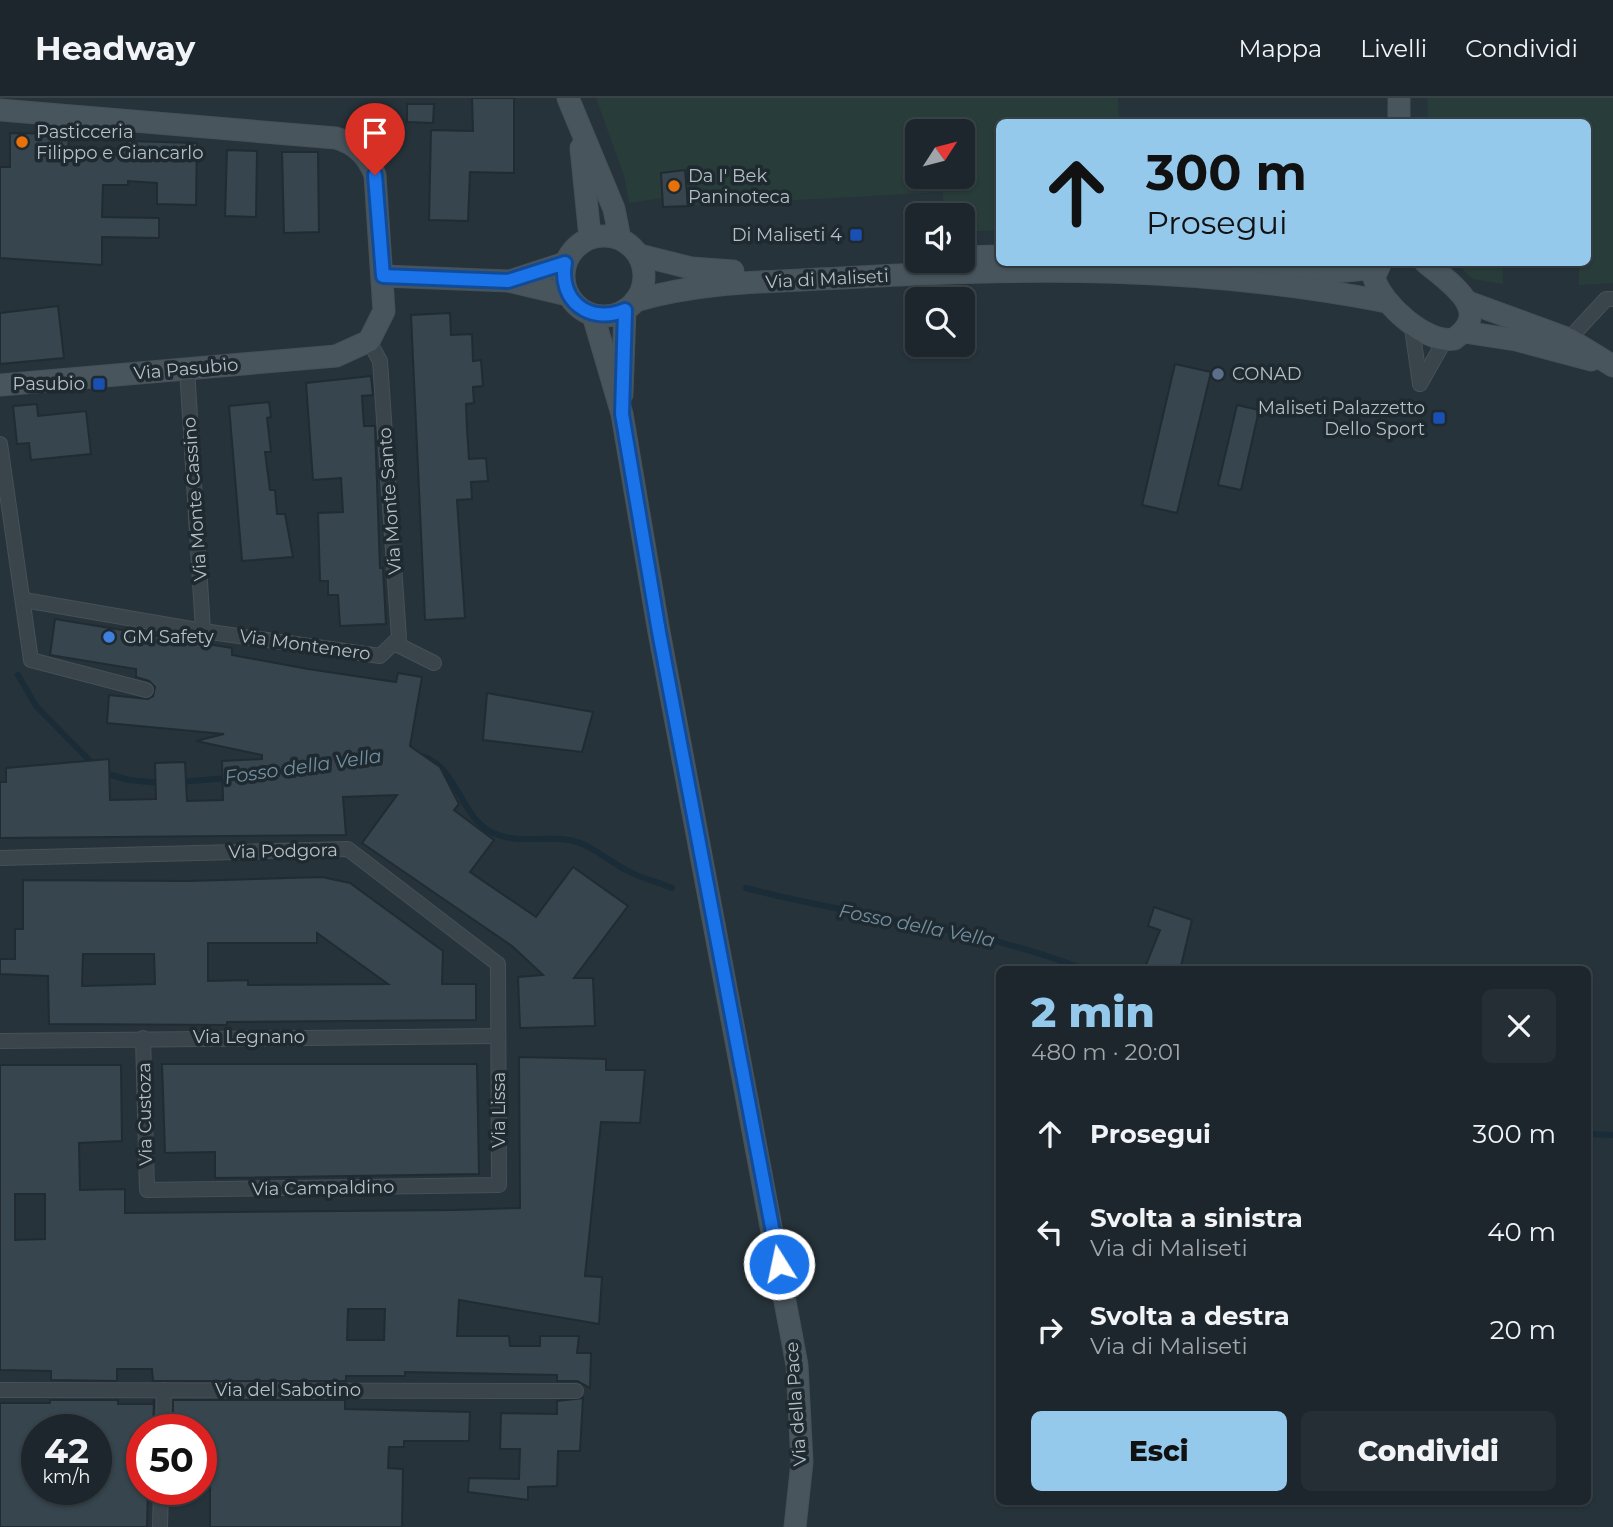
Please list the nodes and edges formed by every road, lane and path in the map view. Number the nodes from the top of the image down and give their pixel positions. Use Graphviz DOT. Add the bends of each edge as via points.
graph roads {
  1 [pos="568,98"];
  2 [pos="1399,98"];
  3 [pos="0,110"];
  4 [pos="1399,119"];
  5 [pos="578,121"];
  6 [pos="590,237"];
  7 [pos="620,239"];
  8 [pos="639,255"];
  9 [pos="996,256"];
  10 [pos="975,257"];
  11 [pos="905,260"];
  12 [pos="565,263"];
  13 [pos="1253,266"];
  14 [pos="1372,266"];
  15 [pos="1379,266"];
  16 [pos="1429,266"];
  17 [pos="383,276"];
  18 [pos="508,281"];
  19 [pos="568,295"];
  20 [pos="1613,299"];
  21 [pos="1387,302"];
  22 [pos="1468,302"];
  23 [pos="630,305"];
  24 [pos="593,314"];
  25 [pos="1411,321"];
  26 [pos="1455,336"];
  27 [pos="1569,339"];
  28 [pos="369,341"];
  29 [pos="1613,366"];
  30 [pos="187,368"];
  31 [pos="0,385"];
  32 [pos="622,414"];
  33 [pos="0,444"];
  34 [pos="23,600"];
  35 [pos="203,631"];
  36 [pos="394,643"];
  37 [pos="434,663"];
  38 [pos="146,691"];
  39 [pos="0,858"];
  40 [pos="498,1036"];
  41 [pos="143,1038"];
  42 [pos="0,1041"];
  43 [pos="499,1185"];
  44 [pos="146,1190"];
  45 [pos="0,1390"];
  46 [pos="164,1390"];
  47 [pos="576,1391"];
  48 [pos="163,1414"];
  49 [pos="161,1505"];
  50 [pos="160,1527"];
  51 [pos="795,1527"];
  1 -- 5 [label="street"];
  2 -- 4 [label="street"];
  3 -- 17 [label="street" via="336,138 351,143 375,175"];
  5 -- 6 [label="street"];
  5 -- 7 [label="street" via="614,209"];
  6 -- 7 [label="street"];
  6 -- 12 [label="street" via="570,252"];
  7 -- 8 [label="street"];
  8 -- 11 [label="street, Via di Maliseti" via="723,271"];
  8 -- 23 [label="street" via="644,278"];
  9 -- 10 [label="street"];
  12 -- 18 [label="street"];
  12 -- 19 [label="street"];
  13 -- 14 [label="street" via="1313,274"];
  15 -- 21 [label="street" via="1374,278"];
  16 -- 22 [label="street, Via di Maliseti"];
  17 -- 18 [label="street"];
  17 -- 28 [label="street" via="384,311"];
  18 -- 19 [label="street"];
  19 -- 24 [label="street" via="574,304"];
  20 -- 27 [label="street" via="1606,299"];
  21 -- 23 [label="street, Via di Maliseti" via="1320,288 1178,273 1096,270 906,274 685,287"];
  21 -- 25 [label="street, Via di Maliseti"];
  22 -- 26 [label="street" via="1471,314"];
  22 -- 27 [label="street, Via di Maliseti"];
  23 -- 24 [label="street" via="604,316"];
  23 -- 32 [label="street"];
  24 -- 32 [label="street"];
  25 -- 26 [label="street, Via di Maliseti" via="1426,335"];
  25 -- 26 [label="street" via="1420,384"];
  26 -- 29 [label="street, Via di Maliseti" via="1516,340"];
  27 -- 29 [label="street, Via di Maliseti"];
  28 -- 30 [label="street, Via Pasubio" via="336,356 316,359"];
  28 -- 36 [label="street, Via Monte Santo" via="380,361 399,638"];
  30 -- 31 [label="street, Via Pasubio"];
  30 -- 35 [label="street, Via Monte Cassino"];
  32 -- 51 [label="street, Via della Pace" via="797,1365 802,1462"];
  33 -- 34 [label="street"];
  34 -- 35 [label="street, Via Montenero"];
  34 -- 38 [label="street" via="31,660"];
  35 -- 36 [label="street, Via Montenero" via="380,656"];
  36 -- 37 [label="street"];
  39 -- 40 [label="street, Via Podgora" via="348,849 498,964"];
  40 -- 41 [label="street, Via Legnano"];
  40 -- 43 [label="street, Via Lissa"];
  41 -- 42 [label="street, Via Legnano"];
  41 -- 44 [label="street, Via Custoza"];
  43 -- 44 [label="street, Via Campaldino"];
  45 -- 46 [label="street, Via del Sabotino"];
  46 -- 47 [label="street, Via del Sabotino"];
  46 -- 48 [label="street"];
  49 -- 50 [label="street"];
}
